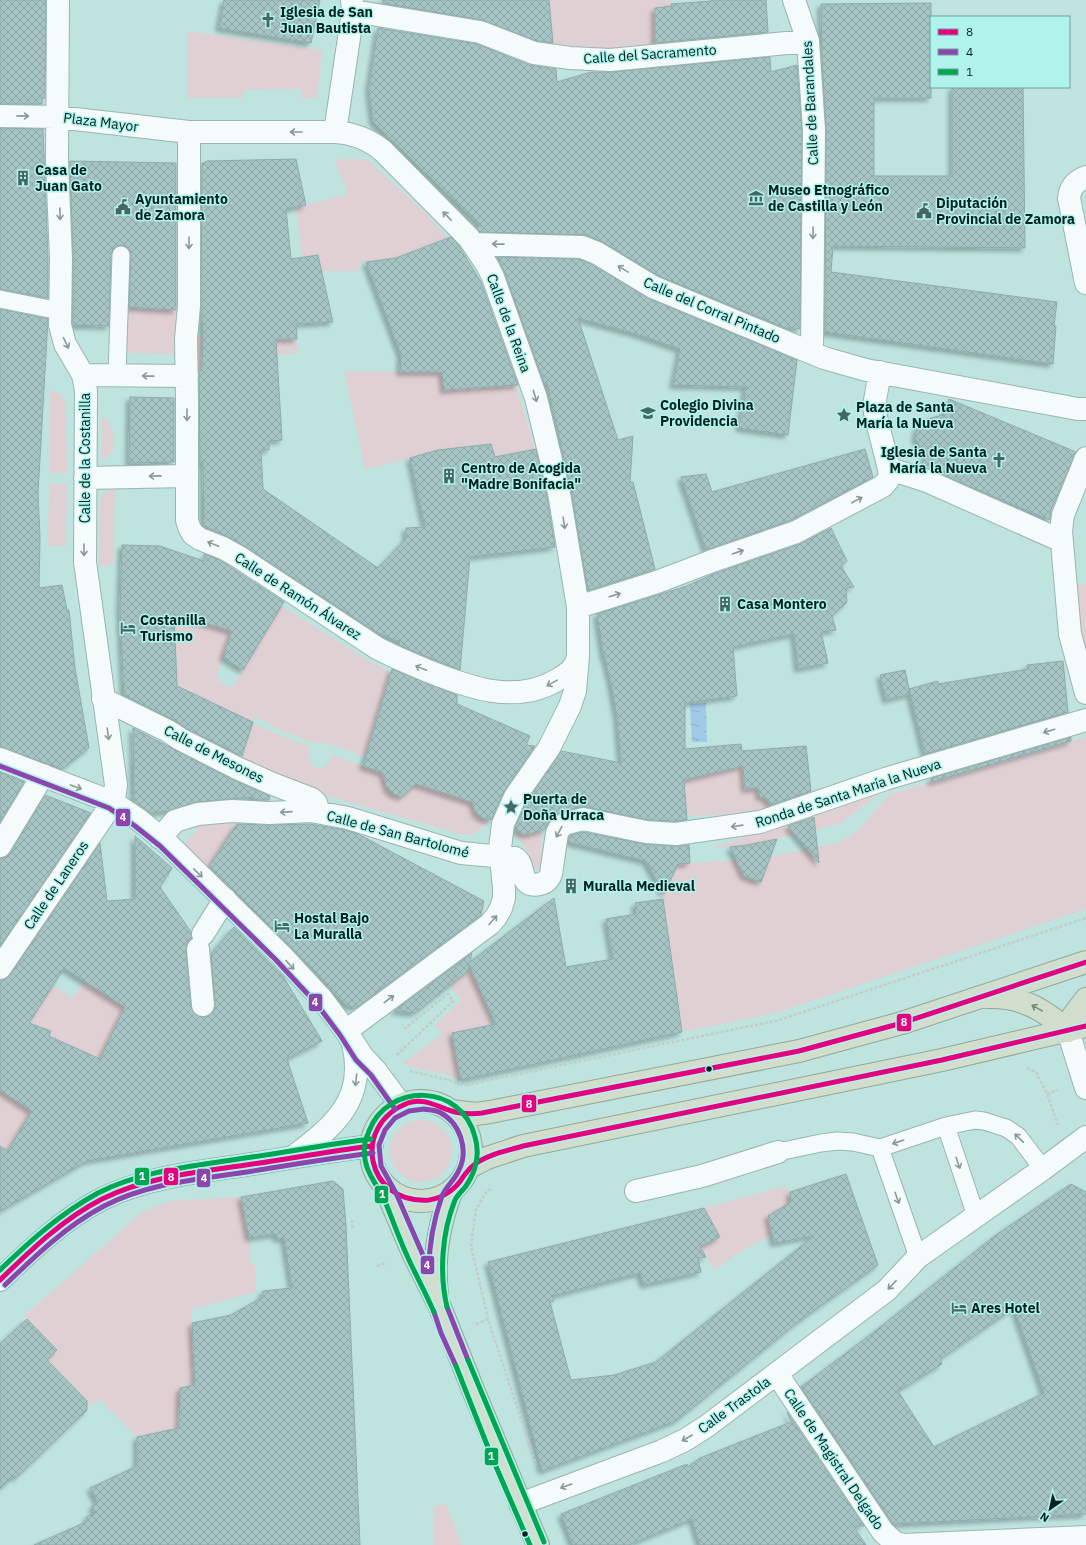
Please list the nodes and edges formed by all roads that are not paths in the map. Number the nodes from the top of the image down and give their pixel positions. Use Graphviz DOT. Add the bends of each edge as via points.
graph roads {
  1 [pos="58,0"];
  2 [pos="794,0"];
  3 [pos="353,5"];
  4 [pos="808,41"];
  5 [pos="0,116"];
  6 [pos="57,117"];
  7 [pos="189,132"];
  8 [pos="336,132"];
  9 [pos="371,142"];
  10 [pos="1086,177"];
  11 [pos="474,244"];
  12 [pos="121,255"];
  13 [pos="1086,283"];
  14 [pos="0,299"];
  15 [pos="60,311"];
  16 [pos="812,353"];
  17 [pos="880,372"];
  18 [pos="83,375"];
  19 [pos="117,375"];
  20 [pos="187,376"];
  21 [pos="1086,409"];
  22 [pos="1086,458"];
  23 [pos="890,469"];
  24 [pos="187,476"];
  25 [pos="85,478"];
  26 [pos="1062,541"];
  27 [pos="578,607"];
  28 [pos="578,656"];
  29 [pos="1086,693"];
  30 [pos="103,699"];
  31 [pos="1086,720"];
  32 [pos="0,759"];
  33 [pos="43,775"];
  34 [pos="112,802"];
  35 [pos="319,812"];
  36 [pos="160,838"];
  37 [pos="0,846"];
  38 [pos="500,856"];
  39 [pos="225,899"];
  40 [pos="1086,962"];
  41 [pos="0,968"];
  42 [pos="974,999"];
  43 [pos="1086,999"];
  44 [pos="203,1005"];
  45 [pos="1077,1028"];
  46 [pos="349,1036"];
  47 [pos="1086,1088"];
  48 [pos="401,1105"];
  49 [pos="451,1111"];
  50 [pos="946,1126"];
  51 [pos="1086,1137"];
  52 [pos="372,1146"];
  53 [pos="880,1148"];
  54 [pos="778,1152"];
  55 [pos="293,1157"];
  56 [pos="468,1168"];
  57 [pos="1043,1169"];
  58 [pos="384,1186"];
  59 [pos="452,1190"];
  60 [pos="636,1191"];
  61 [pos="976,1216"];
  62 [pos="918,1257"];
  63 [pos="0,1280"];
  64 [pos="440,1307"];
  65 [pos="777,1374"];
  66 [pos="520,1504"];
  67 [pos="1086,1537"];
  68 [pos="538,1545"];
  1 -- 6 [label="street, Plaza Mayor"];
  2 -- 4 [label="street, Calle de Barandales"];
  3 -- 4 [label="street, Calle del Sacramento" via="480,32 534,53 570,58 610,60"];
  3 -- 8 [label="street"];
  4 -- 16 [label="street, Calle de Barandales, one-way" via="814,130"];
  5 -- 6 [label="street, one-way"];
  6 -- 7 [label="street, Plaza Mayor"];
  6 -- 15 [label="street, Calle de la Costanilla, one-way" via="62,260"];
  8 -- 7 [label="street, Plaza Mayor, one-way"];
  7 -- 20 [label="street, Calle de Ramón Álvarez, one-way"];
  8 -- 9 [label="street, Plaza Mayor"];
  11 -- 9 [label="street, Calle de la Reina, one-way"];
  10 -- 13 [label="street" via="1074,184 1068,198"];
  16 -- 11 [label="street, Calle del Corral Pintado, one-way" via="654,287 597,253 582,247"];
  11 -- 27 [label="street, Calle de la Reina, one-way" via="493,277 536,398 559,493"];
  12 -- 19 [label="lane"];
  14 -- 15 [label="lane"];
  15 -- 18 [label="street, Calle de la Costanilla, one-way" via="63,338"];
  16 -- 17 [label="street"];
  17 -- 21 [label="street"];
  17 -- 23 [label="street" via="874,406"];
  18 -- 19 [label="street"];
  18 -- 25 [label="street, Calle de la Costanilla" via="86,391"];
  20 -- 19 [label="street, one-way"];
  20 -- 24 [label="street, Calle de Ramón Álvarez, one-way"];
  22 -- 26 [label="street" via="1063,515"];
  23 -- 26 [label="street" via="927,481"];
  27 -- 23 [label="street, one-way" via="657,582 796,532 879,488 886,483"];
  24 -- 25 [label="street, one-way"];
  28 -- 24 [label="street, Calle de Ramón Álvarez, one-way" via="566,675 547,686 523,693 473,687 396,658 239,557 193,534 187,520"];
  25 -- 30 [label="street, Calle de la Costanilla, one-way" via="85,562"];
  26 -- 29 [label="street" via="1070,638"];
  27 -- 28 [label="street, Calle de la Reina"];
  28 -- 38 [label="street, Calle de la Reina" via="572,699 549,748 508,811 501,833"];
  30 -- 34 [label="street, Calle de la Costanilla, one-way" via="116,785"];
  30 -- 35 [label="street, Calle de Mesones" via="237,768 312,799"];
  31 -- 38 [label="street, Ronda de Santa María la Nueva, one-way" via="885,779 749,825 668,834 577,820 565,824 557,833 550,878 540,884 526,881 519,860"];
  32 -- 33 [label="street"];
  33 -- 34 [label="street, one-way"];
  33 -- 37 [label="street"];
  34 -- 36 [label="street"];
  34 -- 41 [label="street, Calle de Laneros"];
  35 -- 36 [label="street, Calle de San Bartolomé, one-way" via="232,811 198,814 175,821"];
  35 -- 38 [label="street, Calle de San Bartolomé" via="348,818 461,853"];
  36 -- 39 [label="street, one-way"];
  46 -- 38 [label="street, Calle de la Reina, one-way" via="496,917 501,908 504,888"];
  39 -- 44 [label="street" via="200,941"];
  39 -- 46 [label="street, one-way" via="326,1004"];
  40 -- 42 [label="highway"];
  45 -- 42 [label="highway, one-way" via="1029,1004 1000,997"];
  42 -- 49 [label="highway" via="902,1023 800,1050 490,1112 468,1114"];
  43 -- 45 [label="highway" via="1073,1016"];
  45 -- 47 [label="street"];
  45 -- 56 [label="highway" via="942,1060 524,1146 486,1158"];
  46 -- 48 [label="street"];
  46 -- 55 [label="street, one-way" via="356,1059 356,1073 355,1086 348,1104 325,1131"];
  48 -- 49 [label="highway" via="409,1102 428,1102"];
  48 -- 52 [label="highway" via="382,1121"];
  49 -- 56 [label="highway" via="467,1132 471,1149"];
  50 -- 53 [label="lane, one-way"];
  57 -- 50 [label="lane, one-way" via="1023,1141 1006,1128 975,1120"];
  50 -- 61 [label="lane, one-way"];
  51 -- 57 [label="street, Calle Trastola"];
  52 -- 55 [label="street"];
  52 -- 58 [label="highway" via="373,1166"];
  53 -- 54 [label="lane" via="837,1141"];
  53 -- 62 [label="lane, one-way"];
  54 -- 60 [label="street" via="702,1176"];
  55 -- 63 [label="street" via="159,1179 125,1189 101,1200 64,1224 40,1242"];
  56 -- 59 [label="highway"];
  57 -- 61 [label="street, Calle Trastola"];
  58 -- 59 [label="highway" via="405,1198 420,1200 435,1198"];
  58 -- 64 [label="highway"];
  59 -- 64 [label="highway" via="437,1250 436,1277"];
  61 -- 62 [label="street, Calle Trastola"];
  62 -- 65 [label="street, Calle Trastola, one-way" via="887,1290"];
  64 -- 66 [label="highway"];
  65 -- 66 [label="street, Calle Trastola, one-way" via="718,1418 674,1445"];
  65 -- 67 [label="street, Calle de Magistral Delgado" via="883,1532 894,1542 903,1545"];
  66 -- 68 [label="highway"];
}
